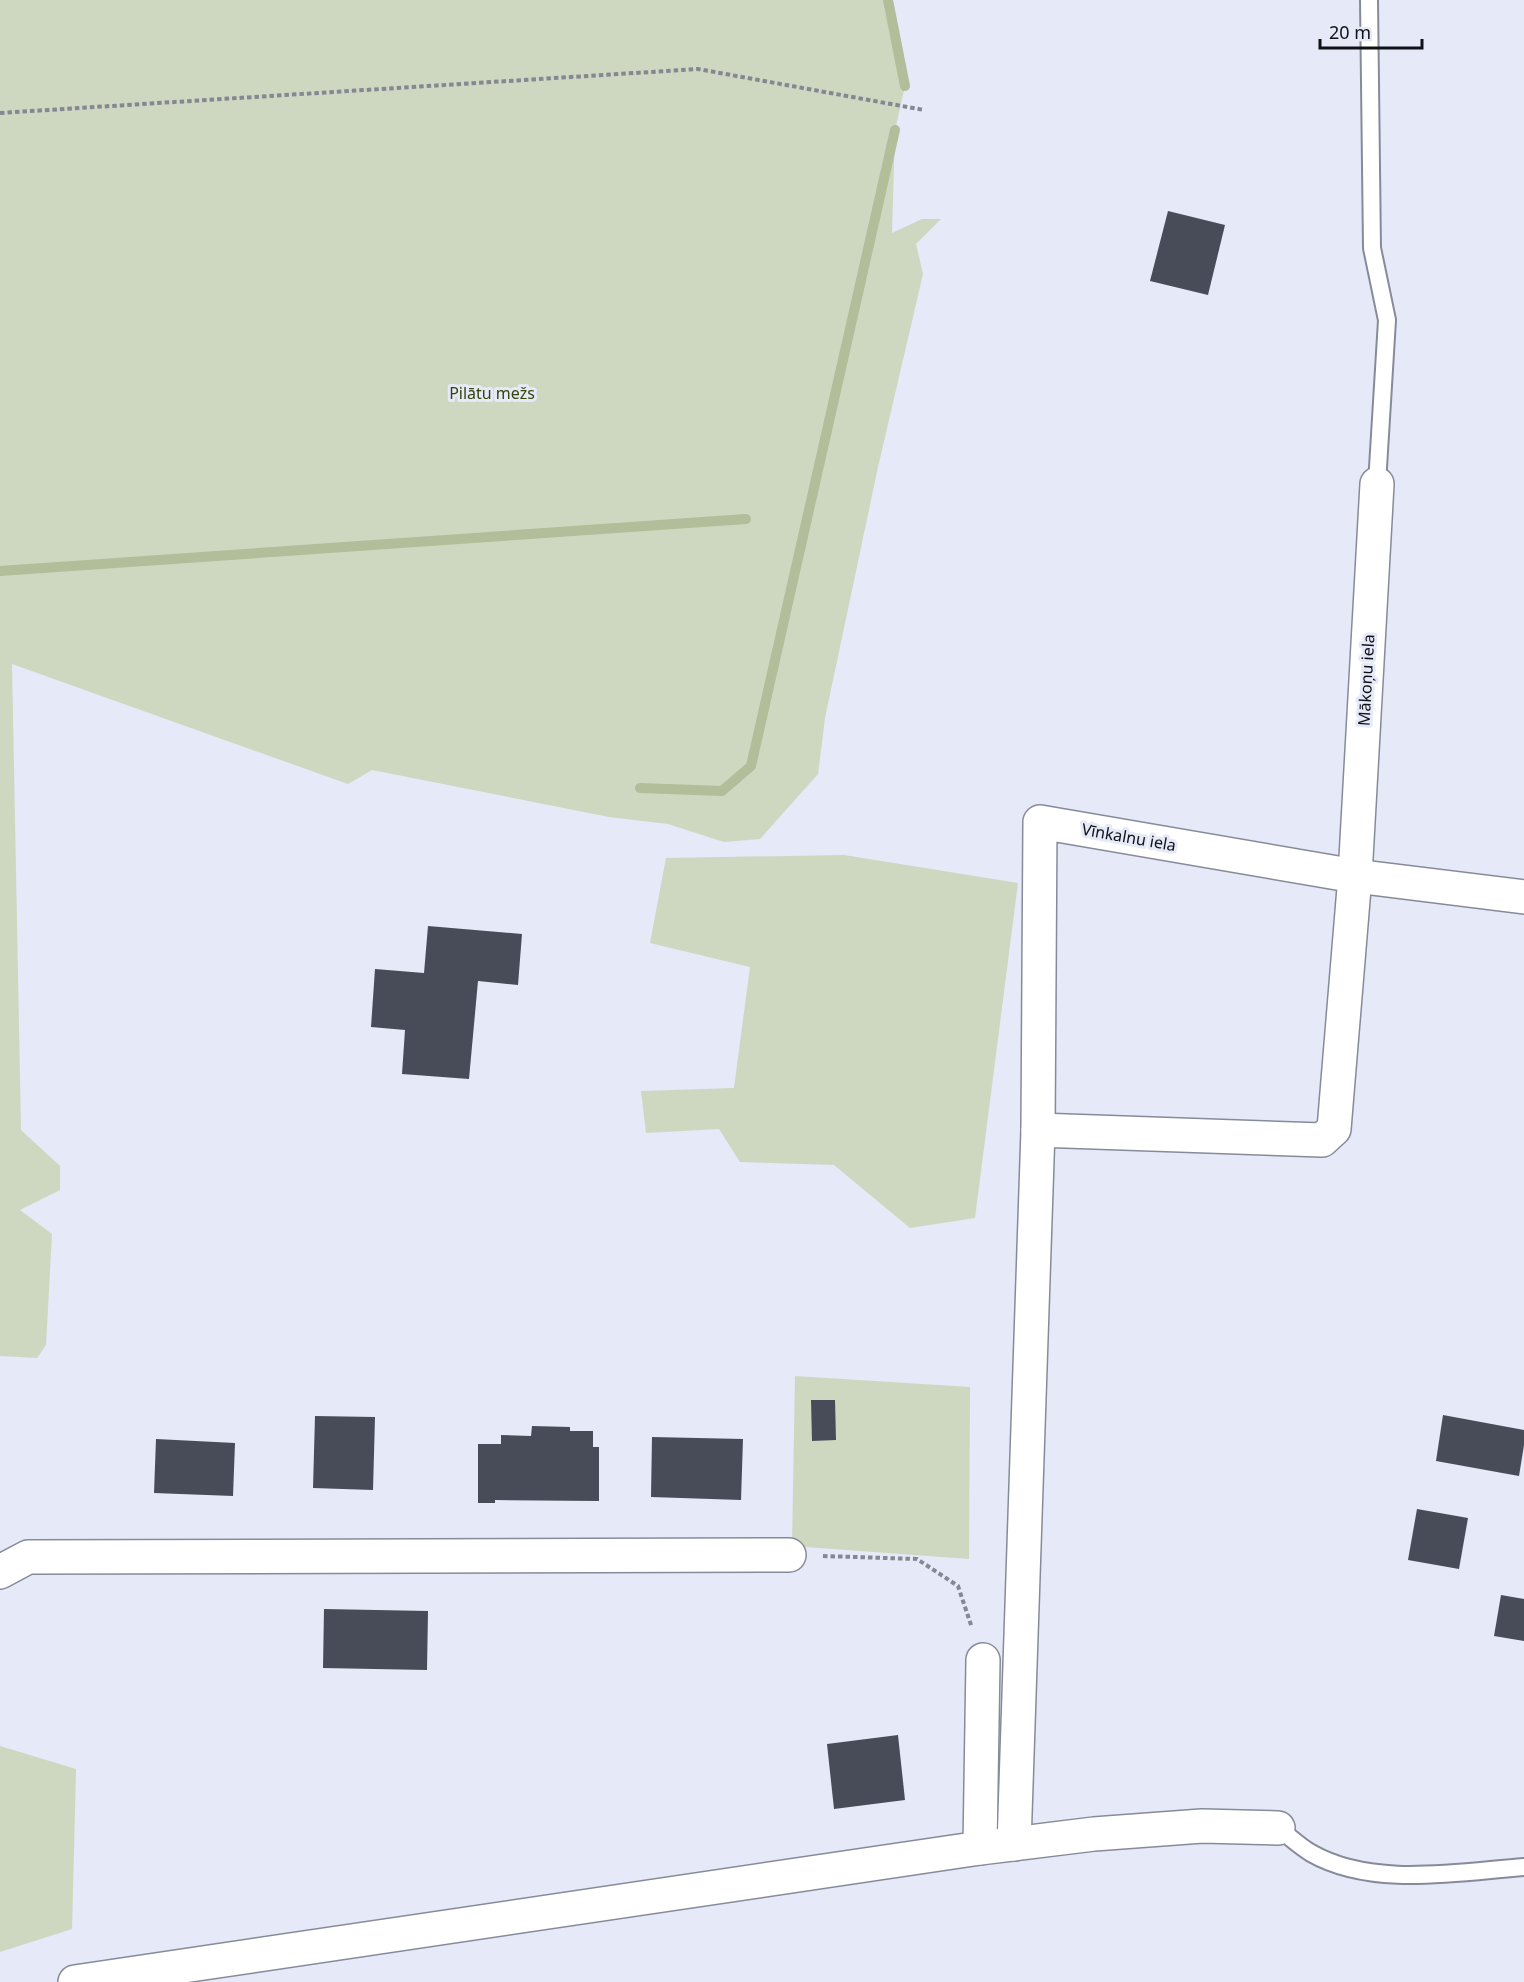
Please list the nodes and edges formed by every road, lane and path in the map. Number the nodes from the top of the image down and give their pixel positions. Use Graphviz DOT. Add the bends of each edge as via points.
graph roads {
  1 [pos="1369,0"];
  2 [pos="924,110"];
  3 [pos="0,113"];
  4 [pos="1377,484"];
  5 [pos="1355,876"];
  6 [pos="1524,897"];
  7 [pos="1038,1130"];
  8 [pos="789,1555"];
  9 [pos="0,1572"];
  10 [pos="983,1660"];
  11 [pos="1278,1828"];
  12 [pos="1014,1844"];
  13 [pos="980,1848"];
  14 [pos="1524,1867"];
  15 [pos="75,1982"];
  1 -- 4 [label="lane" via="1372,248 1387,320"];
  2 -- 3 [label="path" via="698,69"];
  4 -- 5 [label="street, Mākoņu iela"];
  5 -- 6 [label="street, Vīnkalnu iela"];
  5 -- 7 [label="street, Mākoņu iela" via="1334,1128 1322,1140"];
  5 -- 7 [label="street, Vīnkalnu iela" via="1040,822"];
  7 -- 12 [label="street"];
  8 -- 9 [label="street" via="28,1557"];
  8 -- 10 [label="path" via="917,1559 958,1586"];
  10 -- 13 [label="street"];
  11 -- 12 [label="street" via="1202,1826"];
  11 -- 14 [label="lane" via="1312,1853 1354,1870 1406,1875"];
  12 -- 13 [label="street"];
  13 -- 15 [label="street"];
}
